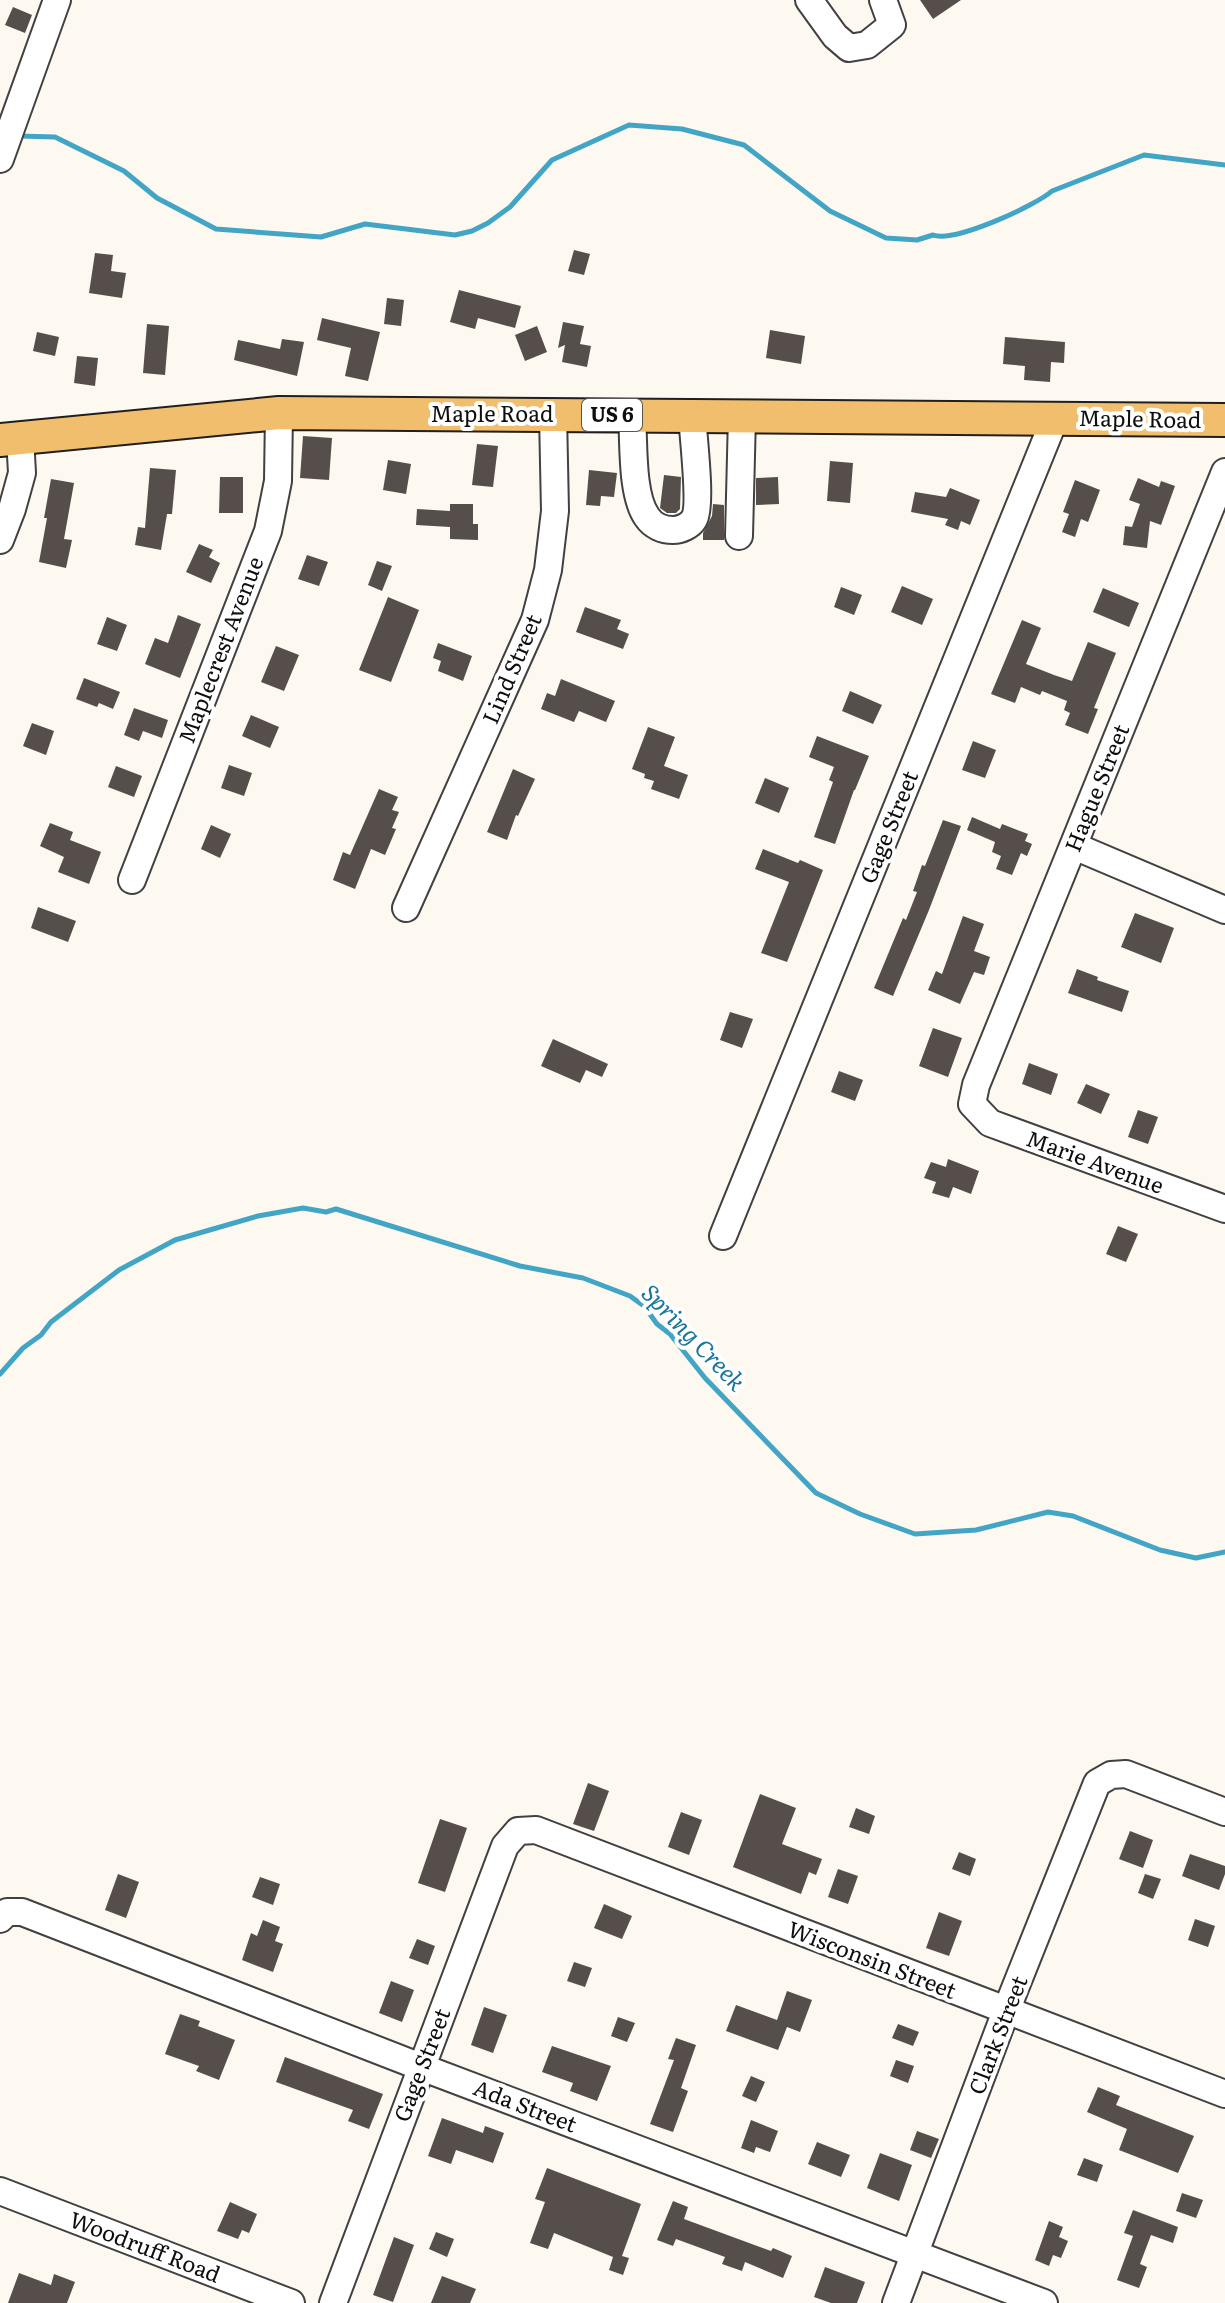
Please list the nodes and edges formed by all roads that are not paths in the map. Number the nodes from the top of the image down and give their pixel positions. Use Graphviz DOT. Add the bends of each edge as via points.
graph roads {
  1 [pos="57,0"];
  2 [pos="809,0"];
  3 [pos="883,0"];
  4 [pos="0,159"];
  5 [pos="279,413"];
  6 [pos="553,414"];
  7 [pos="632,415"];
  8 [pos="692,415"];
  9 [pos="742,416"];
  10 [pos="1055,418"];
  11 [pos="1225,420"];
  12 [pos="10,439"];
  13 [pos="1225,472"];
  14 [pos="739,536"];
  15 [pos="0,540"];
  16 [pos="1074,846"];
  17 [pos="132,880"];
  18 [pos="406,908"];
  19 [pos="1225,910"];
  20 [pos="972,1104"];
  21 [pos="1225,1209"];
  22 [pos="723,1236"];
  23 [pos="1225,1812"];
  24 [pos="518,1831"];
  25 [pos="3,1916"];
  26 [pos="1006,2011"];
  27 [pos="421,2067"];
  28 [pos="1225,2094"];
  29 [pos="0,2191"];
  30 [pos="915,2254"];
  31 [pos="290,2303"];
  32 [pos="333,2303"];
  33 [pos="896,2303"];
  34 [pos="1044,2303"];
  1 -- 4 [label="street"];
  2 -- 3 [label="street" via="849,48 867,45 892,25"];
  5 -- 6 [label="main road, Maple Road / US 6"];
  5 -- 12 [label="main road, Maple Road / US 6"];
  5 -- 17 [label="street, Maplecrest Avenue" via="278,481 268,531"];
  6 -- 7 [label="main road, Maple Road / US 6"];
  6 -- 18 [label="street, Lind Street" via="555,511 535,620"];
  7 -- 8 [label="main road, Maple Road / US 6"];
  7 -- 8 [label="street" via="637,493 645,516 668,530 681,530 694,520"];
  8 -- 9 [label="main road, Maple Road / US 6"];
  9 -- 10 [label="main road, Maple Road / US 6"];
  9 -- 14 [label="street"];
  10 -- 11 [label="main road, Maple Road / US 6"];
  10 -- 22 [label="street, Gage Street"];
  12 -- 15 [label="street" via="22,473"];
  13 -- 16 [label="street, Hague Street"];
  16 -- 19 [label="street"];
  16 -- 20 [label="street, Hague Street"];
  20 -- 21 [label="street, Marie Avenue" via="990,1123"];
  23 -- 26 [label="street, Clark Street" via="1126,1774 1097,1783"];
  24 -- 26 [label="street, Wisconsin Street" via="536,1830"];
  24 -- 27 [label="street, Gage Street" via="505,1846"];
  25 -- 27 [label="street, Ada Street" via="22,1912"];
  26 -- 28 [label="street, Wisconsin Street"];
  26 -- 30 [label="street, Clark Street"];
  27 -- 30 [label="street, Ada Street"];
  27 -- 32 [label="street, Gage Street"];
  29 -- 31 [label="street, Woodruff Road"];
  30 -- 33 [label="street, Clark Street"];
  30 -- 34 [label="street, Ada Street"];
}
